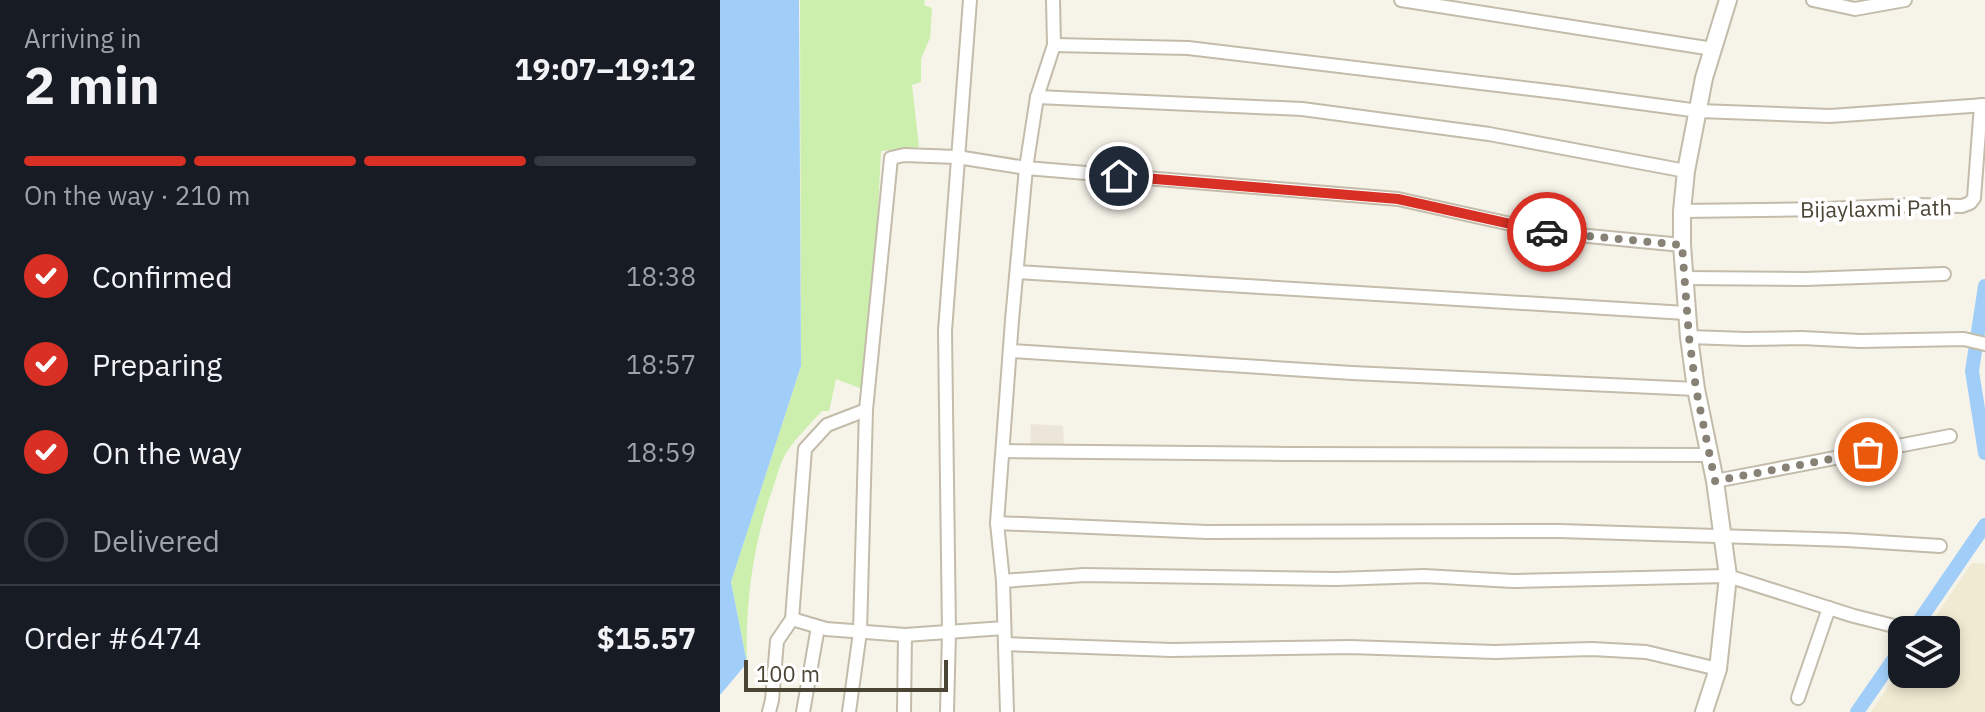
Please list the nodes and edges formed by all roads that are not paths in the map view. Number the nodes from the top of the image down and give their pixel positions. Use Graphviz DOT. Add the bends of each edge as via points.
graph roads {
  1 [pos="970,0"];
  2 [pos="1053,0"];
  3 [pos="1401,0"];
  4 [pos="1728,0"];
  5 [pos="1813,0"];
  6 [pos="1905,0"];
  7 [pos="1855,4"];
  8 [pos="1054,45"];
  9 [pos="1713,49"];
  10 [pos="1037,97"];
  11 [pos="1983,105"];
  12 [pos="1699,111"];
  13 [pos="957,157"];
  14 [pos="1026,168"];
  15 [pos="1686,171"];
  16 [pos="1682,211"];
  17 [pos="1682,245"];
  18 [pos="1017,272"];
  19 [pos="1944,274"];
  20 [pos="1684,278"];
  21 [pos="1686,313"];
  22 [pos="1689,337"];
  23 [pos="1984,344"];
  24 [pos="1011,351"];
  25 [pos="1696,389"];
  26 [pos="866,410"];
  27 [pos="1950,436"];
  28 [pos="1004,451"];
  29 [pos="1709,455"];
  30 [pos="1715,481"];
  31 [pos="997,523"];
  32 [pos="1722,535"];
  33 [pos="1940,546"];
  34 [pos="1728,576"];
  35 [pos="1003,581"];
  36 [pos="1829,608"];
  37 [pos="792,619"];
  38 [pos="1888,625"];
  39 [pos="818,627"];
  40 [pos="1004,628"];
  41 [pos="860,632"];
  42 [pos="949,632"];
  43 [pos="905,635"];
  44 [pos="1005,644"];
  45 [pos="1718,669"];
  46 [pos="1798,698"];
  47 [pos="769,712"];
  48 [pos="803,712"];
  49 [pos="849,712"];
  50 [pos="904,712"];
  51 [pos="947,712"];
  52 [pos="1007,712"];
  53 [pos="1704,712"];
  1 -- 13 [label="street"];
  2 -- 8 [label="street"];
  3 -- 9 [label="street"];
  4 -- 9 [label="street"];
  5 -- 7 [label="street"];
  6 -- 7 [label="street"];
  8 -- 10 [label="street"];
  8 -- 12 [label="street" via="1188,48"];
  9 -- 12 [label="street"];
  10 -- 14 [label="street"];
  10 -- 15 [label="street" via="1302,109 1489,134"];
  11 -- 12 [label="street" via="1830,116"];
  11 -- 16 [label="street, Bijaylaxmi Path" via="1974,198 1962,206"];
  12 -- 15 [label="street"];
  13 -- 14 [label="street"];
  13 -- 26 [label="street" via="891,158"];
  13 -- 42 [label="street" via="945,331"];
  14 -- 17 [label="street" via="1398,199 1547,232"];
  14 -- 18 [label="street"];
  15 -- 16 [label="street"];
  16 -- 17 [label="street"];
  17 -- 20 [label="street"];
  18 -- 21 [label="street"];
  18 -- 24 [label="street"];
  19 -- 20 [label="street"];
  20 -- 21 [label="street"];
  21 -- 22 [label="street"];
  22 -- 23 [label="street" via="1964,339"];
  22 -- 25 [label="street"];
  24 -- 25 [label="street"];
  24 -- 28 [label="street"];
  25 -- 29 [label="street"];
  26 -- 37 [label="street" via="827,425 805,449"];
  26 -- 41 [label="street"];
  27 -- 30 [label="street"];
  28 -- 29 [label="street"];
  28 -- 31 [label="street"];
  29 -- 30 [label="street"];
  30 -- 32 [label="street"];
  31 -- 32 [label="street" via="1207,532"];
  31 -- 35 [label="street"];
  32 -- 33 [label="street"];
  32 -- 34 [label="street"];
  34 -- 35 [label="street" via="1513,581 1084,575"];
  34 -- 36 [label="street"];
  34 -- 45 [label="street"];
  35 -- 40 [label="street"];
  36 -- 38 [label="street"];
  36 -- 46 [label="street"];
  37 -- 39 [label="street"];
  37 -- 47 [label="street" via="777,641"];
  39 -- 41 [label="street"];
  39 -- 48 [label="street"];
  40 -- 42 [label="street"];
  40 -- 44 [label="street"];
  41 -- 43 [label="street"];
  41 -- 49 [label="street"];
  42 -- 43 [label="street"];
  42 -- 51 [label="street"];
  43 -- 50 [label="street"];
  44 -- 45 [label="street" via="1172,650 1592,649 1646,652"];
  44 -- 52 [label="street"];
  45 -- 53 [label="street"];
}
